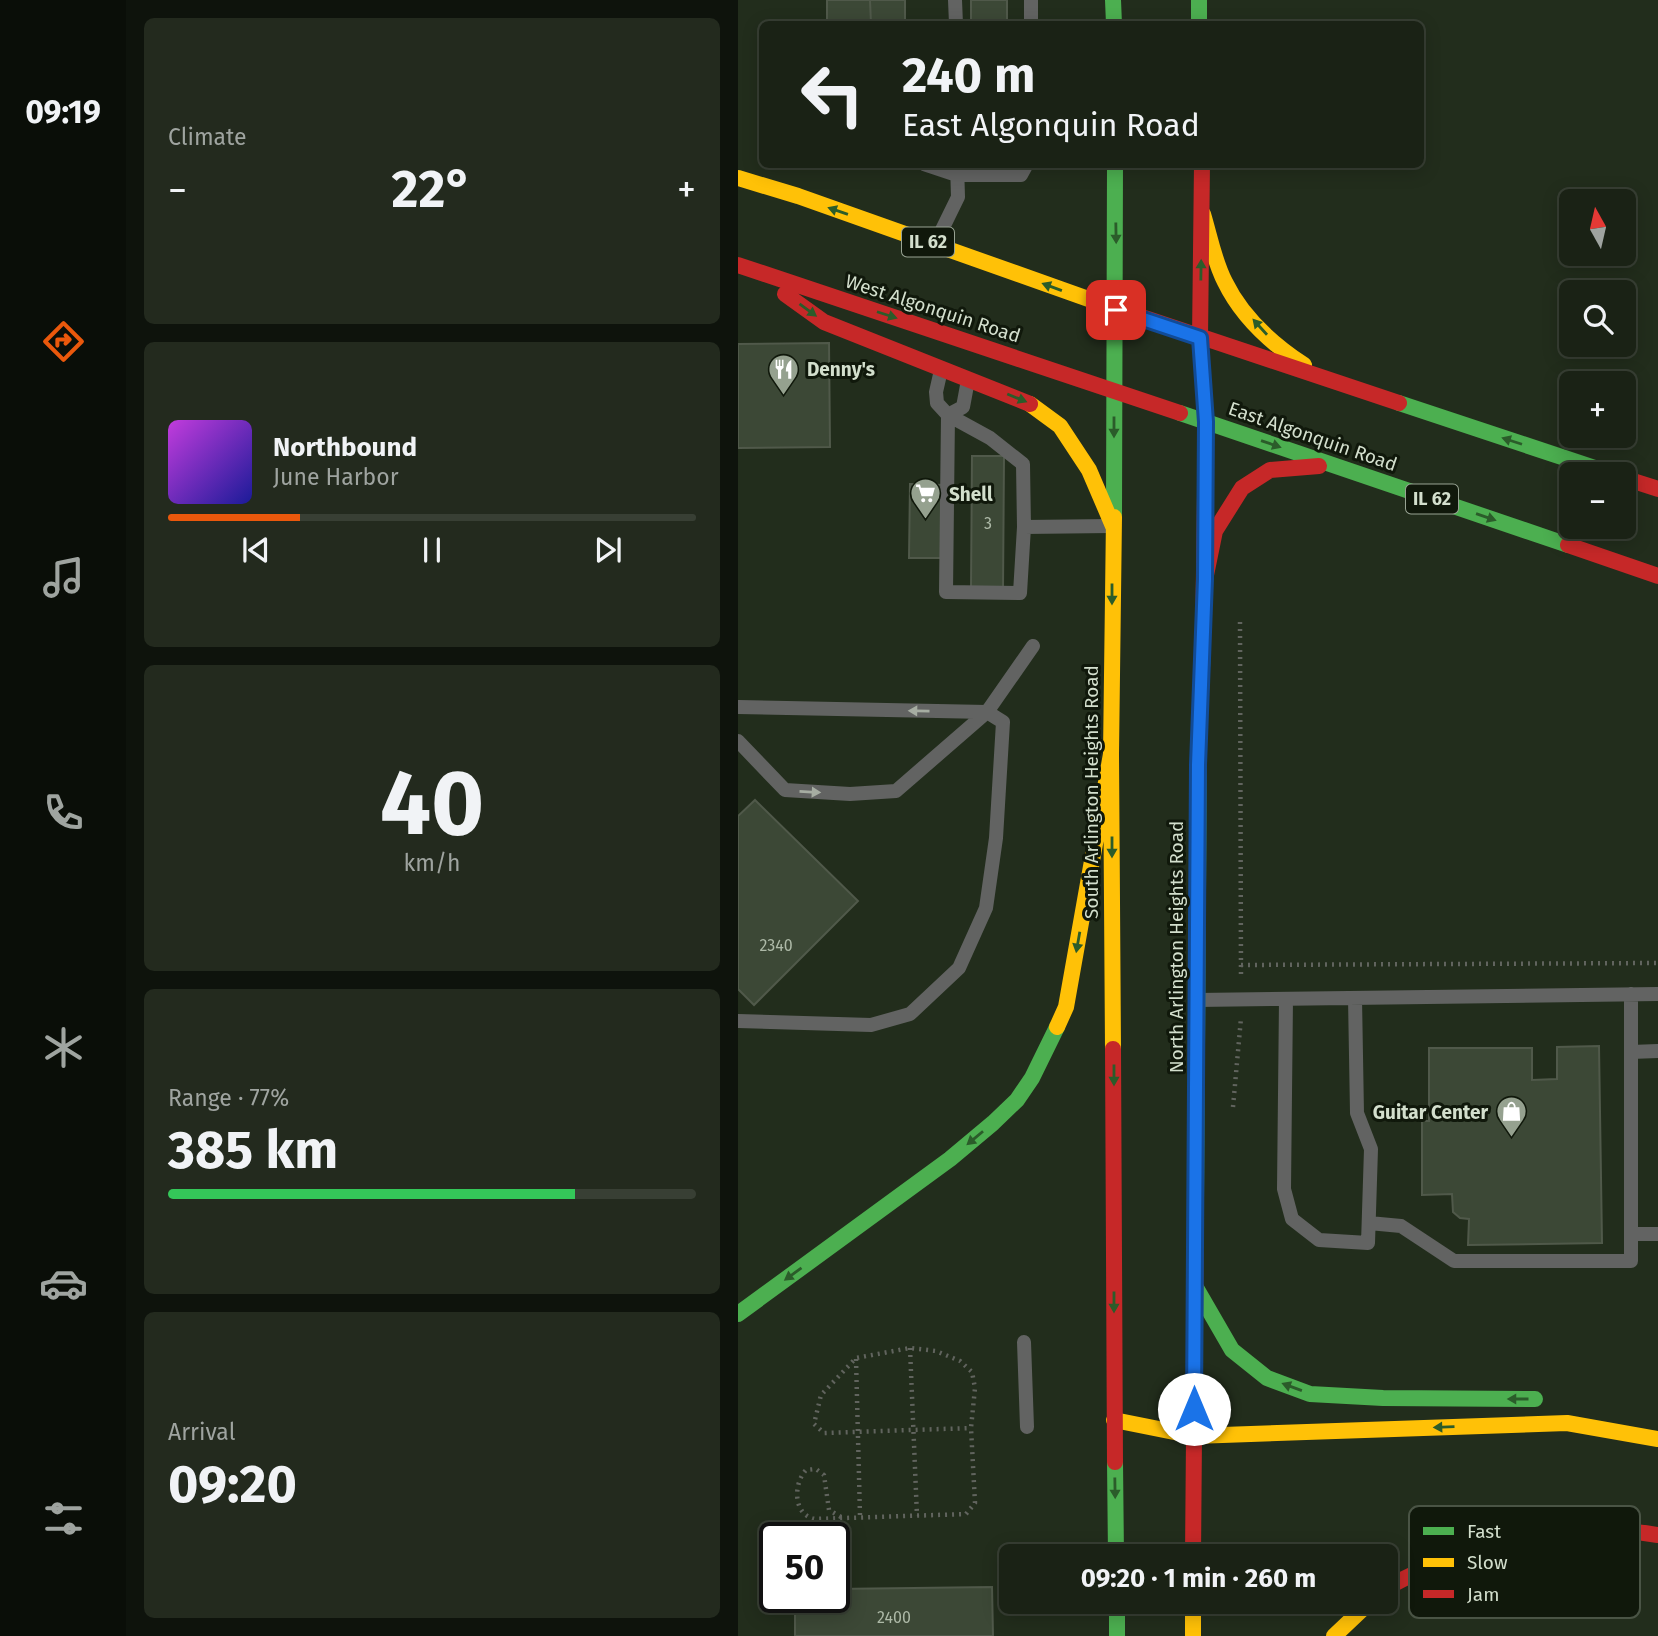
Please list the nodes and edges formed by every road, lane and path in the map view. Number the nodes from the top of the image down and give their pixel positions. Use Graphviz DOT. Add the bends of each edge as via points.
graph roads {
  1 [pos="955,0"];
  2 [pos="1031,0"];
  3 [pos="1113,0"];
  4 [pos="1199,0"];
  5 [pos="956,21"];
  6 [pos="1031,21"];
  7 [pos="1114,21"];
  8 [pos="1199,21"];
  9 [pos="1024,168"];
  10 [pos="1115,168"];
  11 [pos="1202,168"];
  12 [pos="957,170"];
  13 [pos="738,178"];
  14 [pos="1203,214"];
  15 [pos="935,245"];
  16 [pos="745,268"];
  17 [pos="1116,310"];
  18 [pos="1200,338"];
  19 [pos="941,368"];
  20 [pos="968,379"];
  21 [pos="1332,383"];
  22 [pos="1114,390"];
  23 [pos="948,415"];
  24 [pos="1206,422"];
  25 [pos="1576,462"];
  26 [pos="1333,465"];
  27 [pos="1636,482"];
  28 [pos="1657,489"];
  29 [pos="1113,526"];
  30 [pos="1024,527"];
  31 [pos="1657,576"];
  32 [pos="1205,579"];
  33 [pos="1240,609"];
  34 [pos="1033,646"];
  35 [pos="738,707"];
  36 [pos="987,712"];
  37 [pos="738,741"];
  38 [pos="1111,754"];
  39 [pos="1657,963"];
  40 [pos="1241,965"];
  41 [pos="1631,994"];
  42 [pos="1657,994"];
  43 [pos="1355,998"];
  44 [pos="1286,999"];
  45 [pos="1196,1000"];
  46 [pos="1242,1000"];
  47 [pos="738,1021"];
  48 [pos="1657,1051"];
  49 [pos="1631,1052"];
  50 [pos="1233,1108"];
  51 [pos="1369,1223"];
  52 [pos="1631,1234"];
  53 [pos="1657,1234"];
  54 [pos="1195,1286"];
  55 [pos="738,1314"];
  56 [pos="1024,1342"];
  57 [pos="910,1348"];
  58 [pos="856,1358"];
  59 [pos="1553,1399"];
  60 [pos="1114,1420"];
  61 [pos="1027,1427"];
  62 [pos="971,1428"];
  63 [pos="914,1430"];
  64 [pos="858,1432"];
  65 [pos="1194,1436"];
  66 [pos="1657,1439"];
  67 [pos="860,1516"];
  68 [pos="917,1516"];
  69 [pos="841,1517"];
  70 [pos="1116,1544"];
  71 [pos="1193,1544"];
  72 [pos="1117,1614"];
  73 [pos="1193,1614"];
  74 [pos="1357,1614"];
  75 [pos="1117,1636"];
  76 [pos="1193,1636"];
  77 [pos="1334,1636"];
  1 -- 5 [label="lane"];
  2 -- 6 [label="lane"];
  3 -- 7 [label="main road"];
  4 -- 8 [label="main road"];
  9 -- 12 [label="lane" via="1020,175"];
  10 -- 17 [label="main road, South Arlington Heights Road, one-way"];
  11 -- 14 [label="main road"];
  12 -- 15 [label="lane" via="958,197"];
  15 -- 13 [label="main road, IL 62, one-way"];
  18 -- 14 [label="main road, one-way"];
  21 -- 14 [label="main road, one-way" via="1282,352 1243,308 1225,281"];
  17 -- 15 [label="main road, IL 62, one-way"];
  16 -- 19 [label="main road, one-way" via="824,322"];
  16 -- 22 [label="main road, West Algonquin Road / IL 62, one-way"];
  17 -- 18 [label="main road, IL 62"];
  17 -- 22 [label="main road, South Arlington Heights Road"];
  18 -- 21 [label="main road, IL 62"];
  18 -- 24 [label="main road, North Arlington Heights Road"];
  19 -- 20 [label="main road"];
  19 -- 23 [label="lane" via="937,403"];
  20 -- 23 [label="lane" via="963,407"];
  20 -- 29 [label="main road, one-way" via="1028,403 1060,426 1089,471"];
  25 -- 21 [label="main road, IL 62, one-way"];
  22 -- 24 [label="main road, East Algonquin Road / IL 62"];
  22 -- 29 [label="main road, South Arlington Heights Road, one-way"];
  23 -- 30 [label="lane" via="990,438 1023,464"];
  23 -- 30 [label="lane" via="946,592 1020,593"];
  24 -- 26 [label="main road, East Algonquin Road / IL 62, one-way"];
  24 -- 32 [label="main road, North Arlington Heights Road"];
  26 -- 31 [label="main road, East Algonquin Road / IL 62, one-way"];
  26 -- 32 [label="main road" via="1270,470 1241,488 1215,531"];
  27 -- 28 [label="main road"];
  29 -- 30 [label="lane"];
  29 -- 38 [label="main road, South Arlington Heights Road, one-way"];
  32 -- 45 [label="main road, North Arlington Heights Road"];
  33 -- 40 [label="path"];
  34 -- 36 [label="lane"];
  36 -- 35 [label="lane, one-way"];
  37 -- 36 [label="lane, one-way" via="785,790 896,792"];
  36 -- 47 [label="lane" via="1003,722 996,838 986,908 960,968 910,1014 871,1024"];
  38 -- 55 [label="main road, one-way" via="1066,1007 1017,1100 950,1159"];
  38 -- 60 [label="main road, South Arlington Heights Road, one-way"];
  39 -- 40 [label="path"];
  40 -- 46 [label="path"];
  41 -- 42 [label="lane"];
  41 -- 43 [label="lane"];
  41 -- 49 [label="lane"];
  43 -- 44 [label="lane"];
  43 -- 51 [label="lane" via="1357,1114 1371,1149"];
  44 -- 46 [label="lane"];
  44 -- 51 [label="lane" via="1284,1189 1292,1219 1319,1240 1369,1243"];
  45 -- 46 [label="lane"];
  45 -- 54 [label="main road, North Arlington Heights Road"];
  46 -- 50 [label="path"];
  48 -- 49 [label="lane"];
  49 -- 52 [label="lane"];
  51 -- 52 [label="lane" via="1401,1226 1454,1261 1631,1261"];
  52 -- 53 [label="lane"];
  59 -- 54 [label="main road, one-way" via="1310,1394 1266,1378 1232,1350"];
  54 -- 65 [label="main road, North Arlington Heights Road"];
  56 -- 61 [label="lane"];
  57 -- 58 [label="path"];
  57 -- 62 [label="path" via="936,1351 972,1371"];
  57 -- 63 [label="path"];
  58 -- 64 [label="path"];
  58 -- 64 [label="path" via="821,1395 814,1424 824,1433"];
  60 -- 65 [label="main road"];
  60 -- 70 [label="main road, one-way"];
  62 -- 63 [label="path"];
  62 -- 68 [label="path" via="975,1503 966,1514"];
  63 -- 64 [label="path"];
  63 -- 68 [label="path"];
  64 -- 67 [label="path"];
  66 -- 65 [label="main road, one-way" via="1567,1423"];
  65 -- 71 [label="main road, North Arlington Heights Road"];
  67 -- 68 [label="path"];
  67 -- 69 [label="path"];
  69 -- 69 [label="path" via="829,1510 824,1475 816,1469 806,1470 800,1479 799,1509 809,1518"];
  72 -- 75 [label="main road"];
  73 -- 76 [label="main road"];
  74 -- 77 [label="main road"];
}
